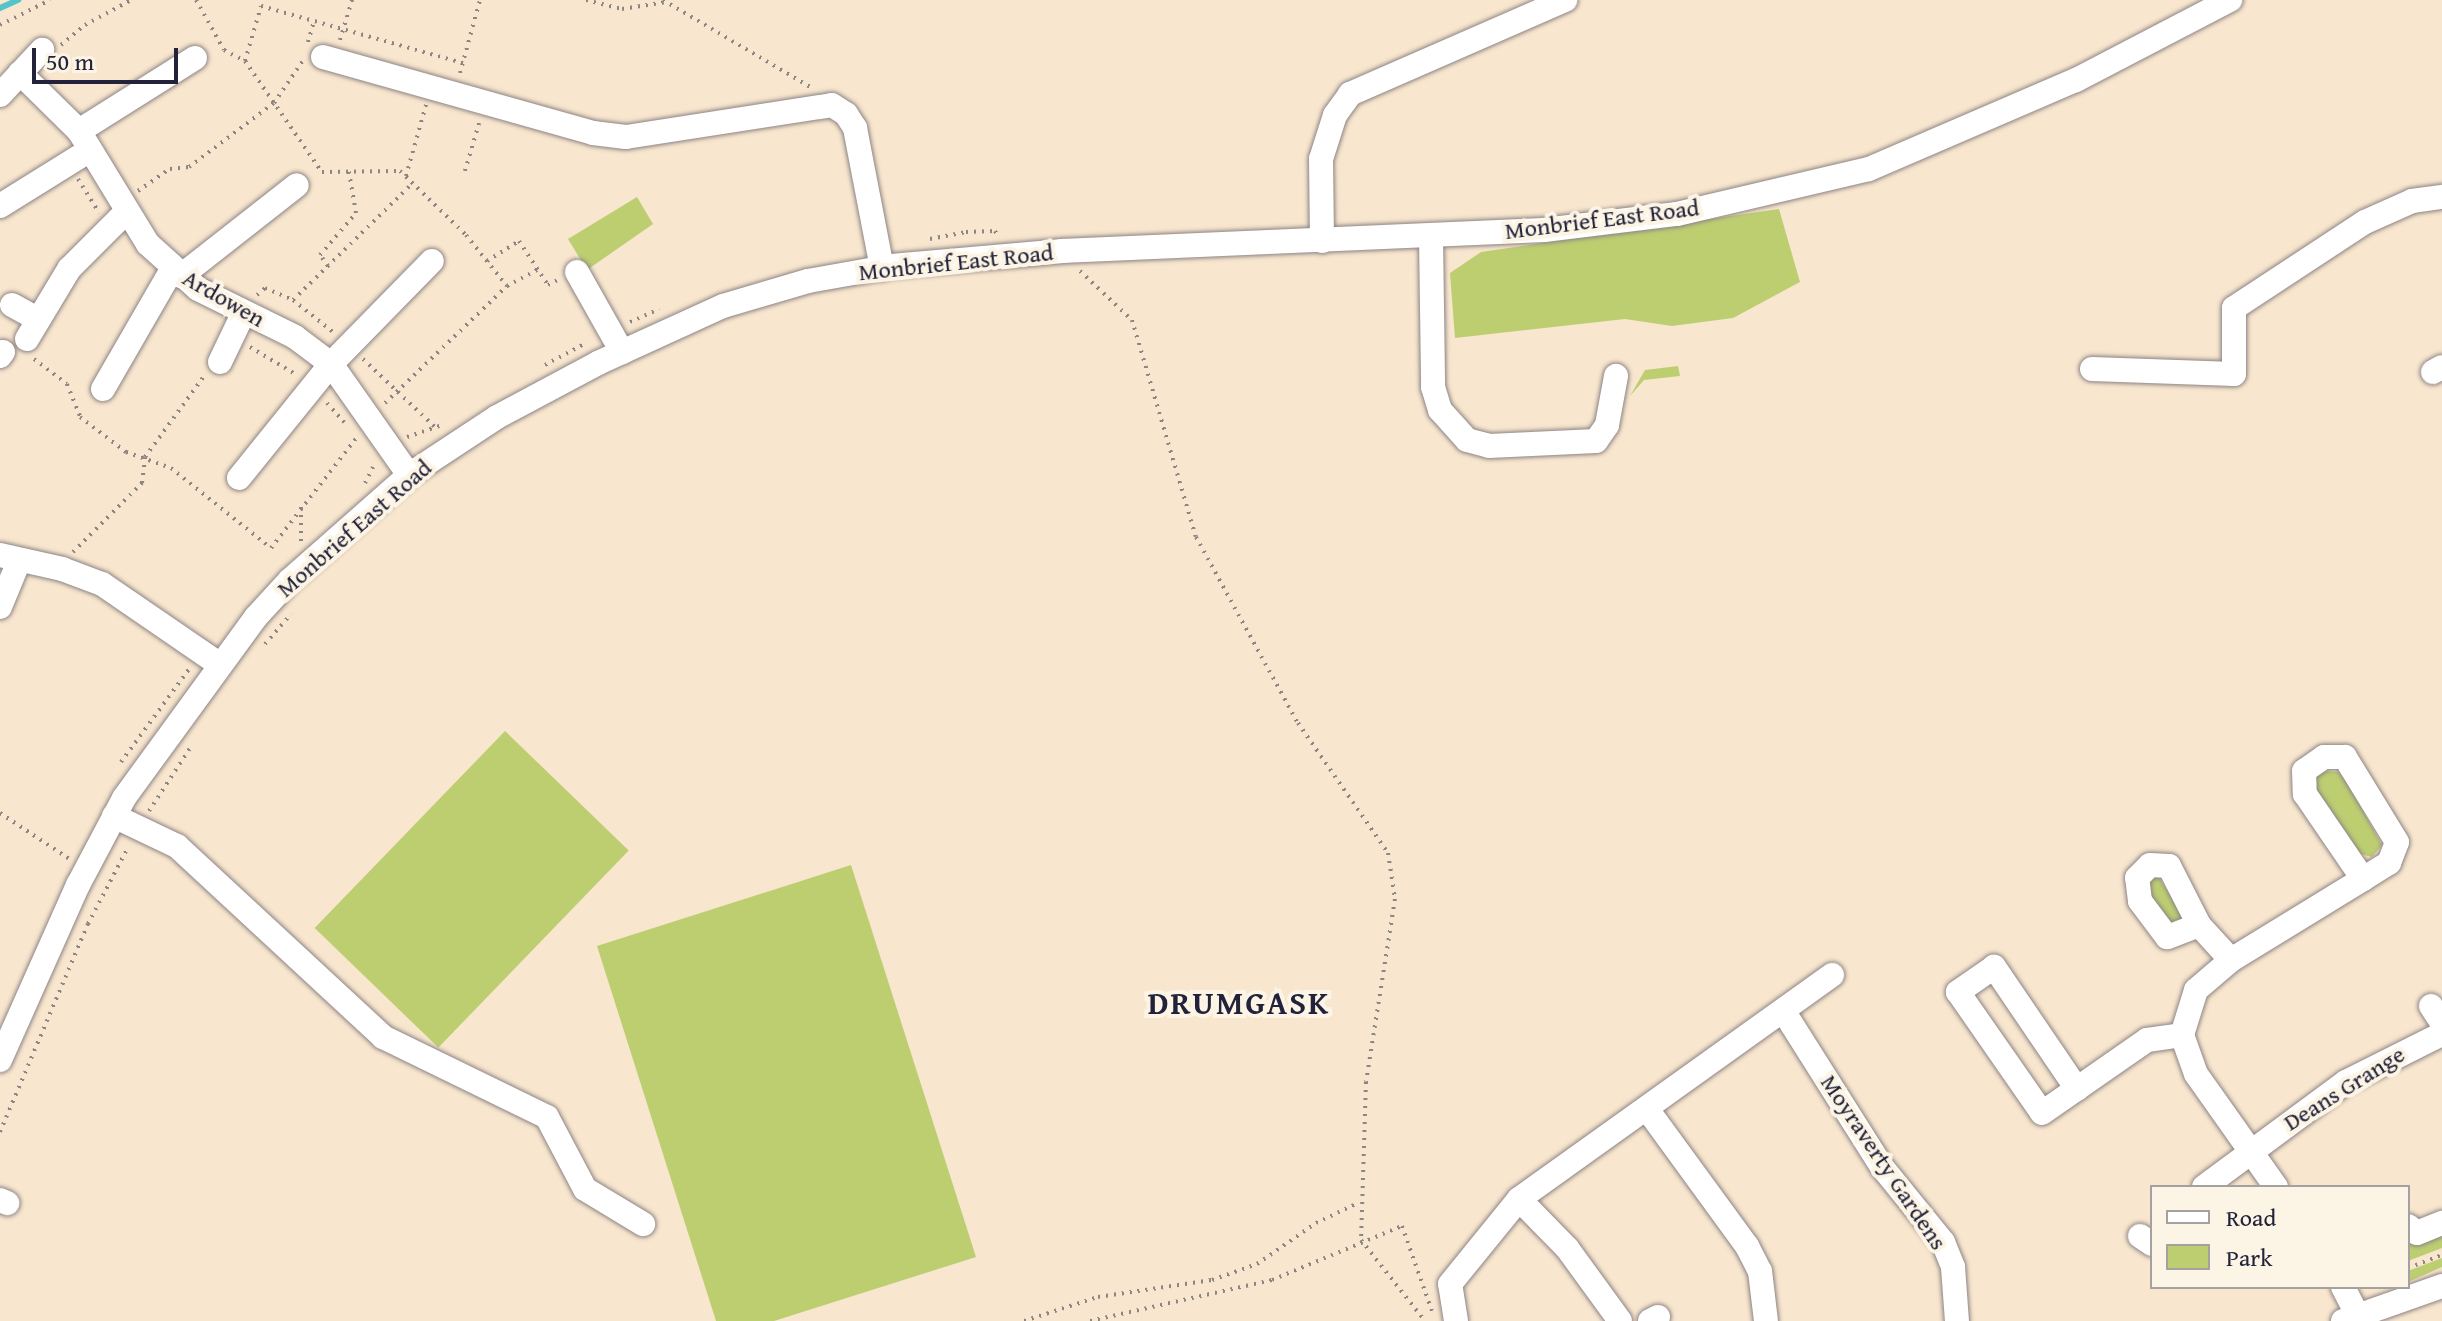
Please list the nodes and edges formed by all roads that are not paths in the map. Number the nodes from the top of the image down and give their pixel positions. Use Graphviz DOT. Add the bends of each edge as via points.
graph roads {
  1 [pos="1565,0"];
  2 [pos="2230,0"];
  3 [pos="42,50"];
  4 [pos="317,56"];
  5 [pos="195,58"];
  6 [pos="20,73"];
  7 [pos="0,95"];
  8 [pos="85,140"];
  9 [pos="297,185"];
  10 [pos="2442,197"];
  11 [pos="0,206"];
  12 [pos="124,207"];
  13 [pos="1431,236"];
  14 [pos="1322,241"];
  15 [pos="432,261"];
  16 [pos="882,268"];
  17 [pos="177,272"];
  18 [pos="577,272"];
  19 [pos="12,305"];
  20 [pos="243,314"];
  21 [pos="616,342"];
  22 [pos="220,362"];
  23 [pos="331,364"];
  24 [pos="2092,369"];
  25 [pos="1616,376"];
  26 [pos="103,389"];
  27 [pos="409,475"];
  28 [pos="239,478"];
  29 [pos="9,558"];
  30 [pos="0,607"];
  31 [pos="211,658"];
  32 [pos="114,816"];
  33 [pos="2363,879"];
  34 [pos="2199,925"];
  35 [pos="2231,960"];
  36 [pos="1832,975"];
  37 [pos="1784,1012"];
  38 [pos="2442,1034"];
  39 [pos="2182,1035"];
  40 [pos="0,1060"];
  41 [pos="2077,1089"];
  42 [pos="1647,1109"];
  43 [pos="2250,1150"];
  44 [pos="2206,1185"];
  45 [pos="2275,1185"];
  46 [pos="1519,1199"];
  47 [pos="2442,1223"];
  48 [pos="643,1224"];
  49 [pos="2410,1228"];
  50 [pos="2442,1286"];
  51 [pos="2344,1289"];
  52 [pos="2351,1318"];
  53 [pos="1456,1321"];
  54 [pos="1620,1321"];
  55 [pos="1766,1321"];
  56 [pos="1957,1321"];
  1 -- 14 [label="street" via="1350,94 1335,115 1321,159"];
  2 -- 13 [label="street, Monbrief East Road" via="2076,80 1869,169 1677,214 1544,230"];
  3 -- 6 [label="street"];
  4 -- 16 [label="street" via="593,133 626,137 832,105 855,128"];
  5 -- 8 [label="street"];
  6 -- 7 [label="street"];
  6 -- 8 [label="street, Ardowen"];
  8 -- 11 [label="street"];
  8 -- 12 [label="street, Ardowen"];
  9 -- 17 [label="street"];
  10 -- 24 [label="street" via="2412,201 2365,222 2234,308 2234,374"];
  12 -- 17 [label="street, Ardowen" via="148,244"];
  12 -- 19 [label="street" via="69,269 32,329"];
  13 -- 14 [label="street, Monbrief East Road"];
  13 -- 25 [label="street" via="1433,387 1440,410 1467,440 1489,446 1596,441 1607,425"];
  14 -- 16 [label="street, Monbrief East Road" via="1062,251"];
  15 -- 23 [label="street"];
  16 -- 21 [label="street, Monbrief East Road" via="808,281"];
  17 -- 20 [label="street, Ardowen"];
  17 -- 26 [label="street"];
  18 -- 21 [label="street"];
  20 -- 22 [label="street"];
  20 -- 23 [label="street, Ardowen" via="295,337"];
  21 -- 27 [label="street, Monbrief East Road"];
  23 -- 27 [label="street, Ardowen" via="383,456"];
  23 -- 28 [label="street"];
  27 -- 31 [label="street, Monbrief East Road"];
  29 -- 30 [label="street"];
  29 -- 31 [label="street" via="62,569 113,591"];
  31 -- 32 [label="street, Monbrief East Road"];
  32 -- 40 [label="street, Monbrief East Road"];
  32 -- 48 [label="street" via="177,846 383,1037 547,1117 585,1189"];
  33 -- 33 [label="street" via="2389,863 2397,842 2345,757 2324,757 2304,771 2305,794"];
  33 -- 35 [label="street"];
  34 -- 35 [label="street"];
  35 -- 39 [label="street" via="2196,990"];
  36 -- 37 [label="street"];
  37 -- 42 [label="street"];
  37 -- 56 [label="street, Moyraverty Gardens" via="1882,1167 1943,1242 1953,1267"];
  38 -- 43 [label="street, Deans Grange" via="2346,1082"];
  39 -- 41 [label="street" via="2147,1040"];
  39 -- 43 [label="street" via="2196,1074"];
  41 -- 41 [label="street" via="2042,1113 1958,992 1994,967"];
  42 -- 46 [label="street"];
  42 -- 55 [label="street" via="1747,1246 1760,1271"];
  43 -- 44 [label="street, Deans Grange"];
  43 -- 45 [label="street"];
  46 -- 53 [label="street" via="1450,1284"];
  46 -- 54 [label="street" via="1567,1248"];
  47 -- 49 [label="street" via="2417,1233"];
  50 -- 52 [label="street"];
  51 -- 52 [label="street"];
}
